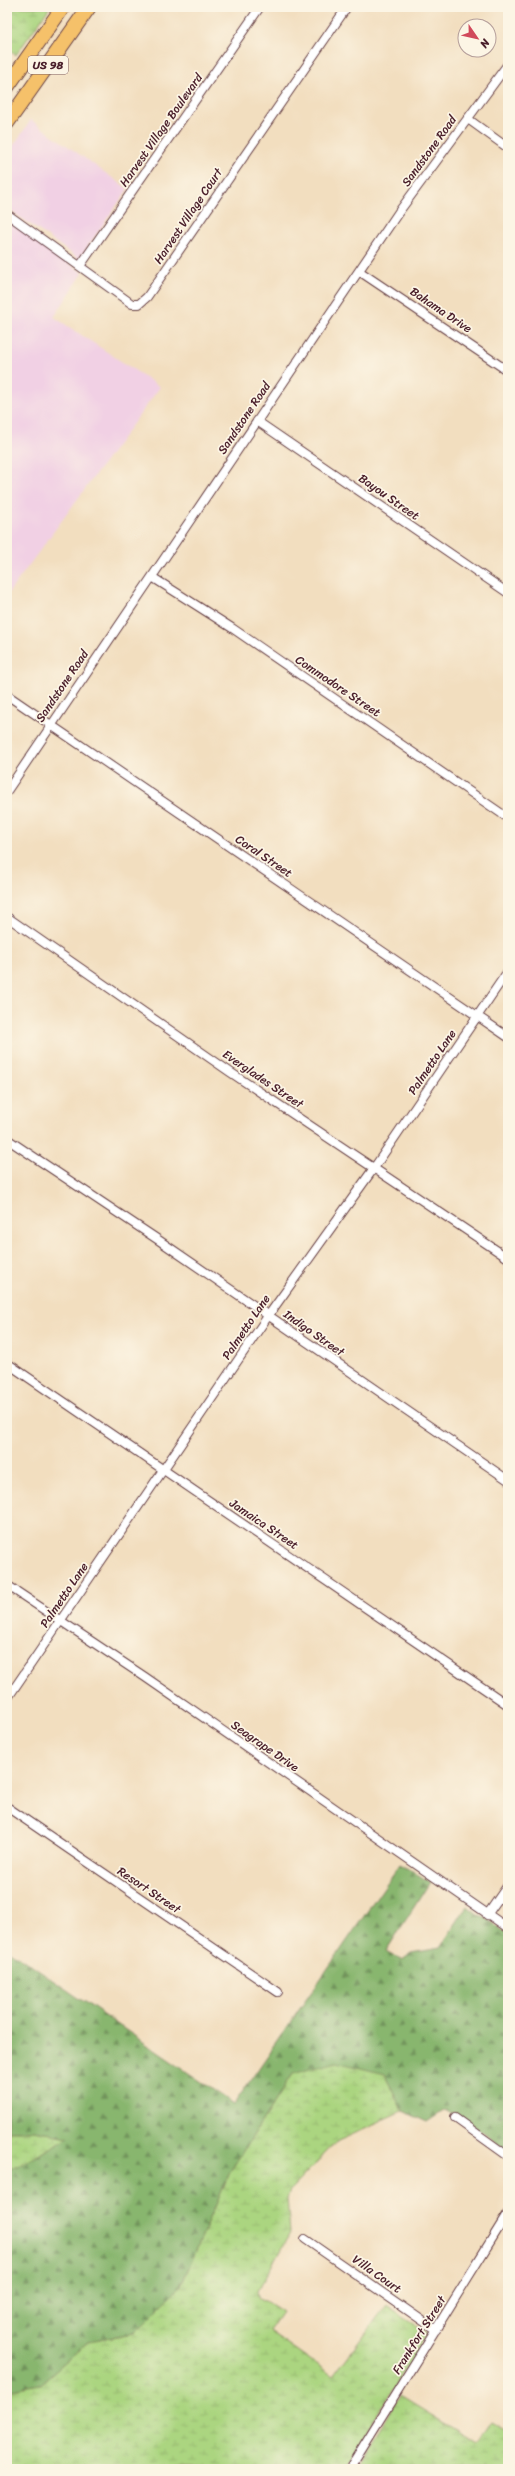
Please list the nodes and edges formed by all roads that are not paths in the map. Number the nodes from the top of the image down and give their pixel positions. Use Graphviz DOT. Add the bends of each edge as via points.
graph roads {
  1 [pos="62,7"];
  2 [pos="89,7"];
  3 [pos="260,7"];
  4 [pos="347,7"];
  5 [pos="508,64"];
  6 [pos="7,87"];
  7 [pos="468,119"];
  8 [pos="7,123"];
  9 [pos="508,148"];
  10 [pos="7,214"];
  11 [pos="80,266"];
  12 [pos="359,271"];
  13 [pos="508,371"];
  14 [pos="257,421"];
  15 [pos="152,577"];
  16 [pos="508,593"];
  17 [pos="7,694"];
  18 [pos="50,725"];
  19 [pos="7,791"];
  20 [pos="508,818"];
  21 [pos="7,917"];
  22 [pos="508,971"];
  23 [pos="477,1016"];
  24 [pos="508,1037"];
  25 [pos="7,1139"];
  26 [pos="374,1168"];
  27 [pos="508,1258"];
  28 [pos="268,1316"];
  29 [pos="7,1363"];
  30 [pos="164,1470"];
  31 [pos="508,1480"];
  32 [pos="7,1586"];
  33 [pos="60,1622"];
  34 [pos="7,1699"];
  35 [pos="508,1704"];
  36 [pos="7,1807"];
  37 [pos="508,1884"];
  38 [pos="487,1915"];
  39 [pos="508,1928"];
  40 [pos="278,1992"];
  41 [pos="455,2118"];
  42 [pos="508,2156"];
  43 [pos="508,2213"];
  44 [pos="305,2239"];
  45 [pos="436,2330"];
  46 [pos="349,2469"];
  1 -- 6 [label="highway, US 98"];
  2 -- 8 [label="highway, US 98"];
  3 -- 11 [label="street, Harvest Village Boulevard"];
  4 -- 11 [label="street, Harvest Village Court" via="144,301 132,304"];
  5 -- 7 [label="street, Sandstone Road"];
  7 -- 9 [label="street"];
  7 -- 12 [label="street, Sandstone Road"];
  10 -- 11 [label="street, Harvest Village Court"];
  12 -- 13 [label="street, Bahama Drive"];
  12 -- 14 [label="street, Sandstone Road"];
  14 -- 15 [label="street, Sandstone Road"];
  14 -- 16 [label="street, Bayou Street"];
  15 -- 18 [label="street, Sandstone Road"];
  15 -- 20 [label="street, Commodore Street" via="232,628"];
  17 -- 18 [label="street, Coral Street"];
  18 -- 19 [label="street, Sandstone Road"];
  18 -- 23 [label="street, Coral Street"];
  21 -- 26 [label="street, Everglades Street" via="230,1072"];
  22 -- 23 [label="street, Palmetto Lane"];
  23 -- 24 [label="street, Coral Street"];
  23 -- 26 [label="street, Palmetto Lane"];
  25 -- 28 [label="street, Indigo Street"];
  26 -- 27 [label="street, Everglades Street"];
  26 -- 28 [label="street, Palmetto Lane"];
  28 -- 30 [label="street, Palmetto Lane"];
  28 -- 31 [label="street, Indigo Street"];
  29 -- 30 [label="street, Jamaica Street"];
  30 -- 33 [label="street, Palmetto Lane"];
  30 -- 35 [label="street, Jamaica Street"];
  32 -- 33 [label="street, Seagrape Drive"];
  33 -- 34 [label="street, Palmetto Lane"];
  33 -- 38 [label="street, Seagrape Drive" via="367,1830"];
  36 -- 40 [label="street, Resort Street"];
  37 -- 38 [label="street"];
  38 -- 39 [label="street, Seagrape Drive"];
  41 -- 42 [label="street"];
  43 -- 45 [label="street, Frankfort Street"];
  44 -- 45 [label="street, Villa Court"];
  45 -- 46 [label="street, Frankfort Street"];
}
